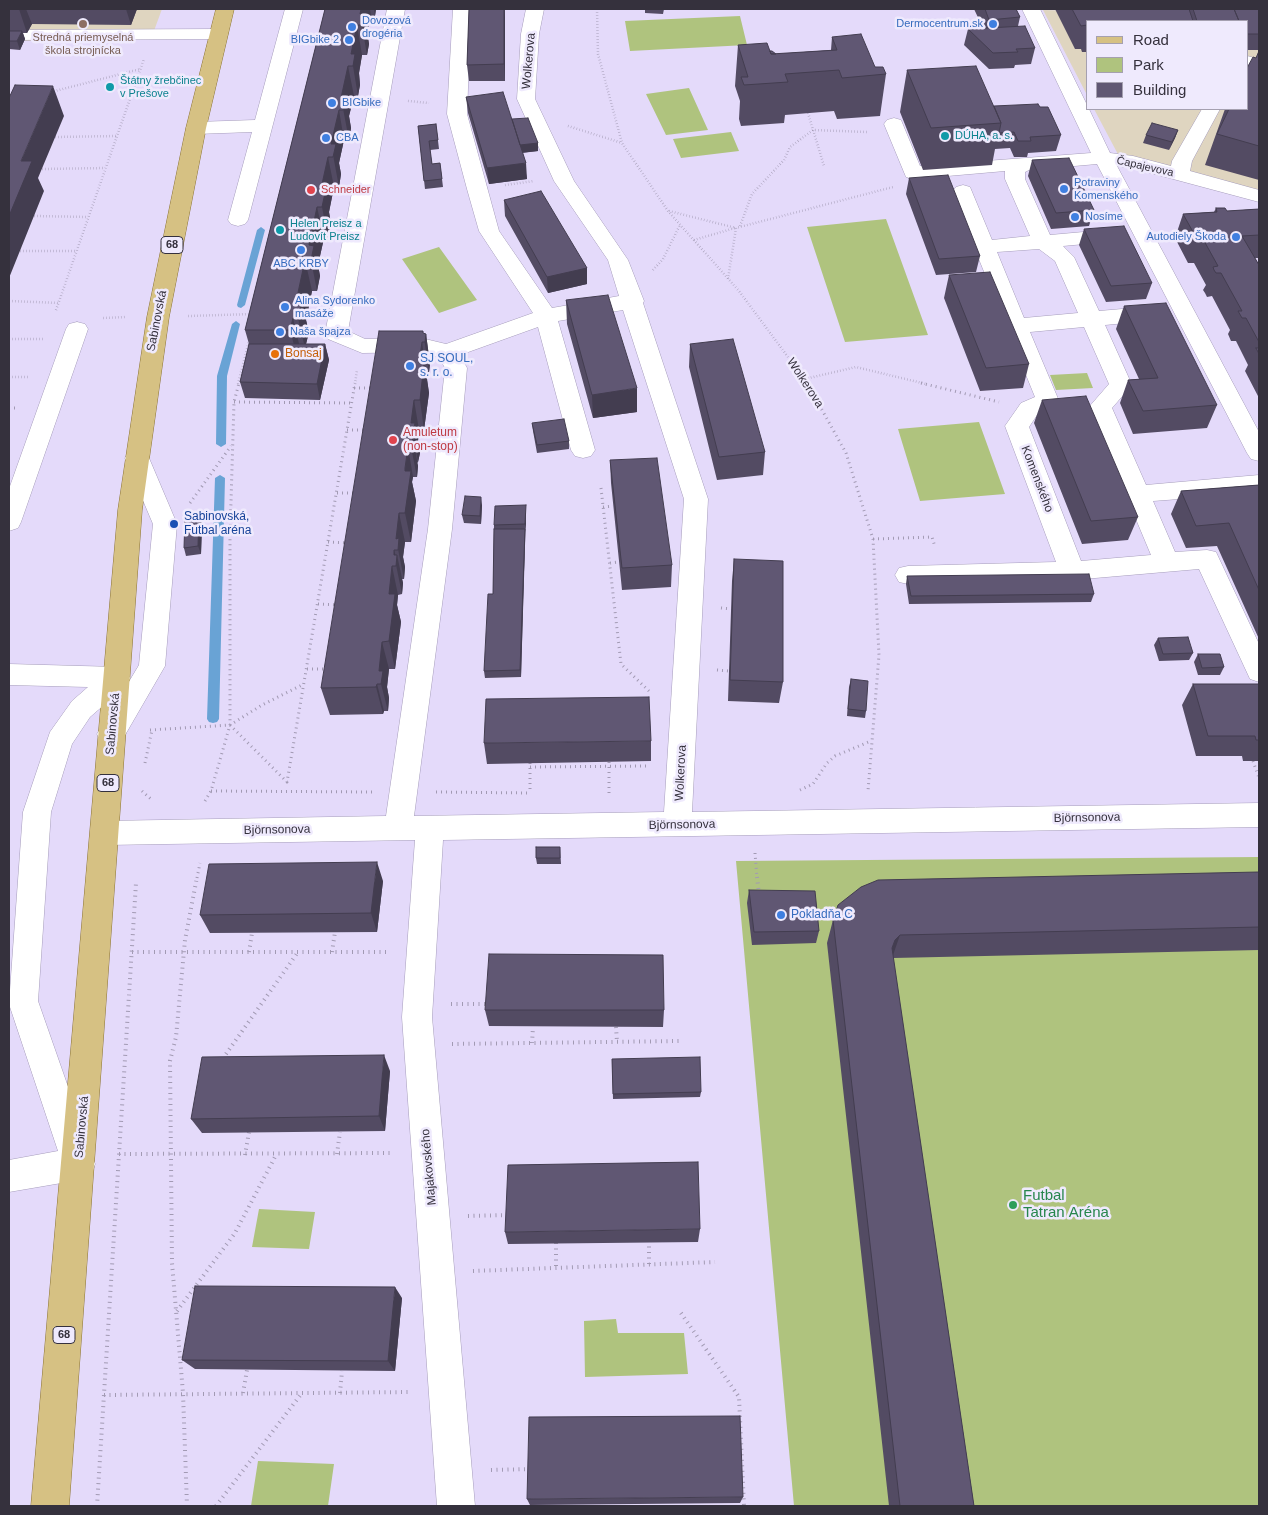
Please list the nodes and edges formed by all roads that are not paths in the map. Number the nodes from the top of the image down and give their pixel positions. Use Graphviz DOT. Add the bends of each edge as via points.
graph roads {
  1 [pos="226,9"];
  2 [pos="294,9"];
  3 [pos="396,9"];
  4 [pos="462,9"];
  5 [pos="535,9"];
  6 [pos="1031,9"];
  7 [pos="219,34"];
  8 [pos="9,35"];
  9 [pos="1210,110"];
  10 [pos="263,126"];
  11 [pos="196,128"];
  12 [pos="897,131"];
  13 [pos="1103,158"];
  14 [pos="1024,164"];
  15 [pos="1180,174"];
  16 [pos="963,191"];
  17 [pos="1259,196"];
  18 [pos="238,220"];
  19 [pos="1142,233"];
  20 [pos="1042,242"];
  21 [pos="984,247"];
  22 [pos="633,301"];
  23 [pos="1183,310"];
  24 [pos="546,316"];
  25 [pos="1092,319"];
  26 [pos="1016,326"];
  27 [pos="77,330"];
  28 [pos="447,352"];
  29 [pos="1055,407"];
  30 [pos="1100,407"];
  31 [pos="1250,418"];
  32 [pos="583,450"];
  33 [pos="1259,453"];
  34 [pos="137,458"];
  35 [pos="1259,484"];
  36 [pos="1138,494"];
  37 [pos="9,522"];
  38 [pos="1168,562"];
  39 [pos="1072,571"];
  40 [pos="908,575"];
  41 [pos="1259,672"];
  42 [pos="9,674"];
  43 [pos="117,678"];
  44 [pos="111,734"];
  45 [pos="1259,816"];
  46 [pos="678,825"];
  47 [pos="414,828"];
  48 [pos="105,833"];
  49 [pos="79,1164"];
  50 [pos="9,1176"];
  51 [pos="50,1506"];
  52 [pos="456,1506"];
  1 -- 7 [label="main road, Sabinovská / 68"];
  2 -- 10 [label="street"];
  3 -- 28 [label="street" via="336,334 362,346 421,345"];
  4 -- 24 [label="street" via="457,114 489,231"];
  5 -- 22 [label="street, Wolkerova" via="526,99 564,181 618,260"];
  6 -- 13 [label="street, Čapajevova"];
  7 -- 8 [label="street"];
  7 -- 11 [label="main road, Sabinovská / 68"];
  9 -- 15 [label="street" via="1182,161"];
  10 -- 11 [label="street"];
  10 -- 18 [label="street"];
  11 -- 34 [label="main road, Sabinovská / 68" via="156,325"];
  12 -- 14 [label="street" via="914,173"];
  13 -- 14 [label="street"];
  13 -- 15 [label="street, Čapajevova"];
  13 -- 19 [label="street"];
  14 -- 20 [label="street" via="1015,170 1015,179"];
  15 -- 17 [label="street, Čapajevova"];
  16 -- 21 [label="street"];
  19 -- 20 [label="street"];
  19 -- 23 [label="street"];
  20 -- 21 [label="street"];
  20 -- 25 [label="street" via="1064,257"];
  21 -- 26 [label="street"];
  22 -- 24 [label="street"];
  22 -- 46 [label="street, Wolkerova" via="696,499"];
  23 -- 25 [label="street"];
  23 -- 31 [label="street"];
  24 -- 28 [label="street"];
  24 -- 32 [label="street"];
  25 -- 26 [label="street"];
  25 -- 30 [label="street" via="1121,385"];
  26 -- 29 [label="street"];
  27 -- 37 [label="street"];
  28 -- 47 [label="street, Majakovského" via="456,368 440,529 404,792"];
  29 -- 30 [label="street"];
  29 -- 39 [label="street, Komenského" via="1017,426"];
  30 -- 36 [label="street"];
  31 -- 33 [label="street"];
  34 -- 43 [label="main road, Sabinovská / 68"];
  34 -- 44 [label="street" via="165,524 152,666"];
  35 -- 36 [label="street"];
  36 -- 38 [label="street"];
  38 -- 39 [label="street"];
  38 -- 41 [label="street" via="1207,559"];
  39 -- 40 [label="street"];
  42 -- 43 [label="street"];
  43 -- 44 [label="main road, Sabinovská / 68"];
  43 -- 49 [label="street" via="81,709 60,740 36,812 22,1001"];
  44 -- 48 [label="main road, Sabinovská / 68"];
  45 -- 46 [label="street, Björnsonova"];
  46 -- 47 [label="street, Björnsonova"];
  47 -- 48 [label="street, Björnsonova"];
  47 -- 52 [label="street, Majakovského" via="422,951 417,1017"];
  48 -- 49 [label="main road, Sabinovská / 68"];
  49 -- 50 [label="street"];
  49 -- 51 [label="main road, Sabinovská / 68"];
}
